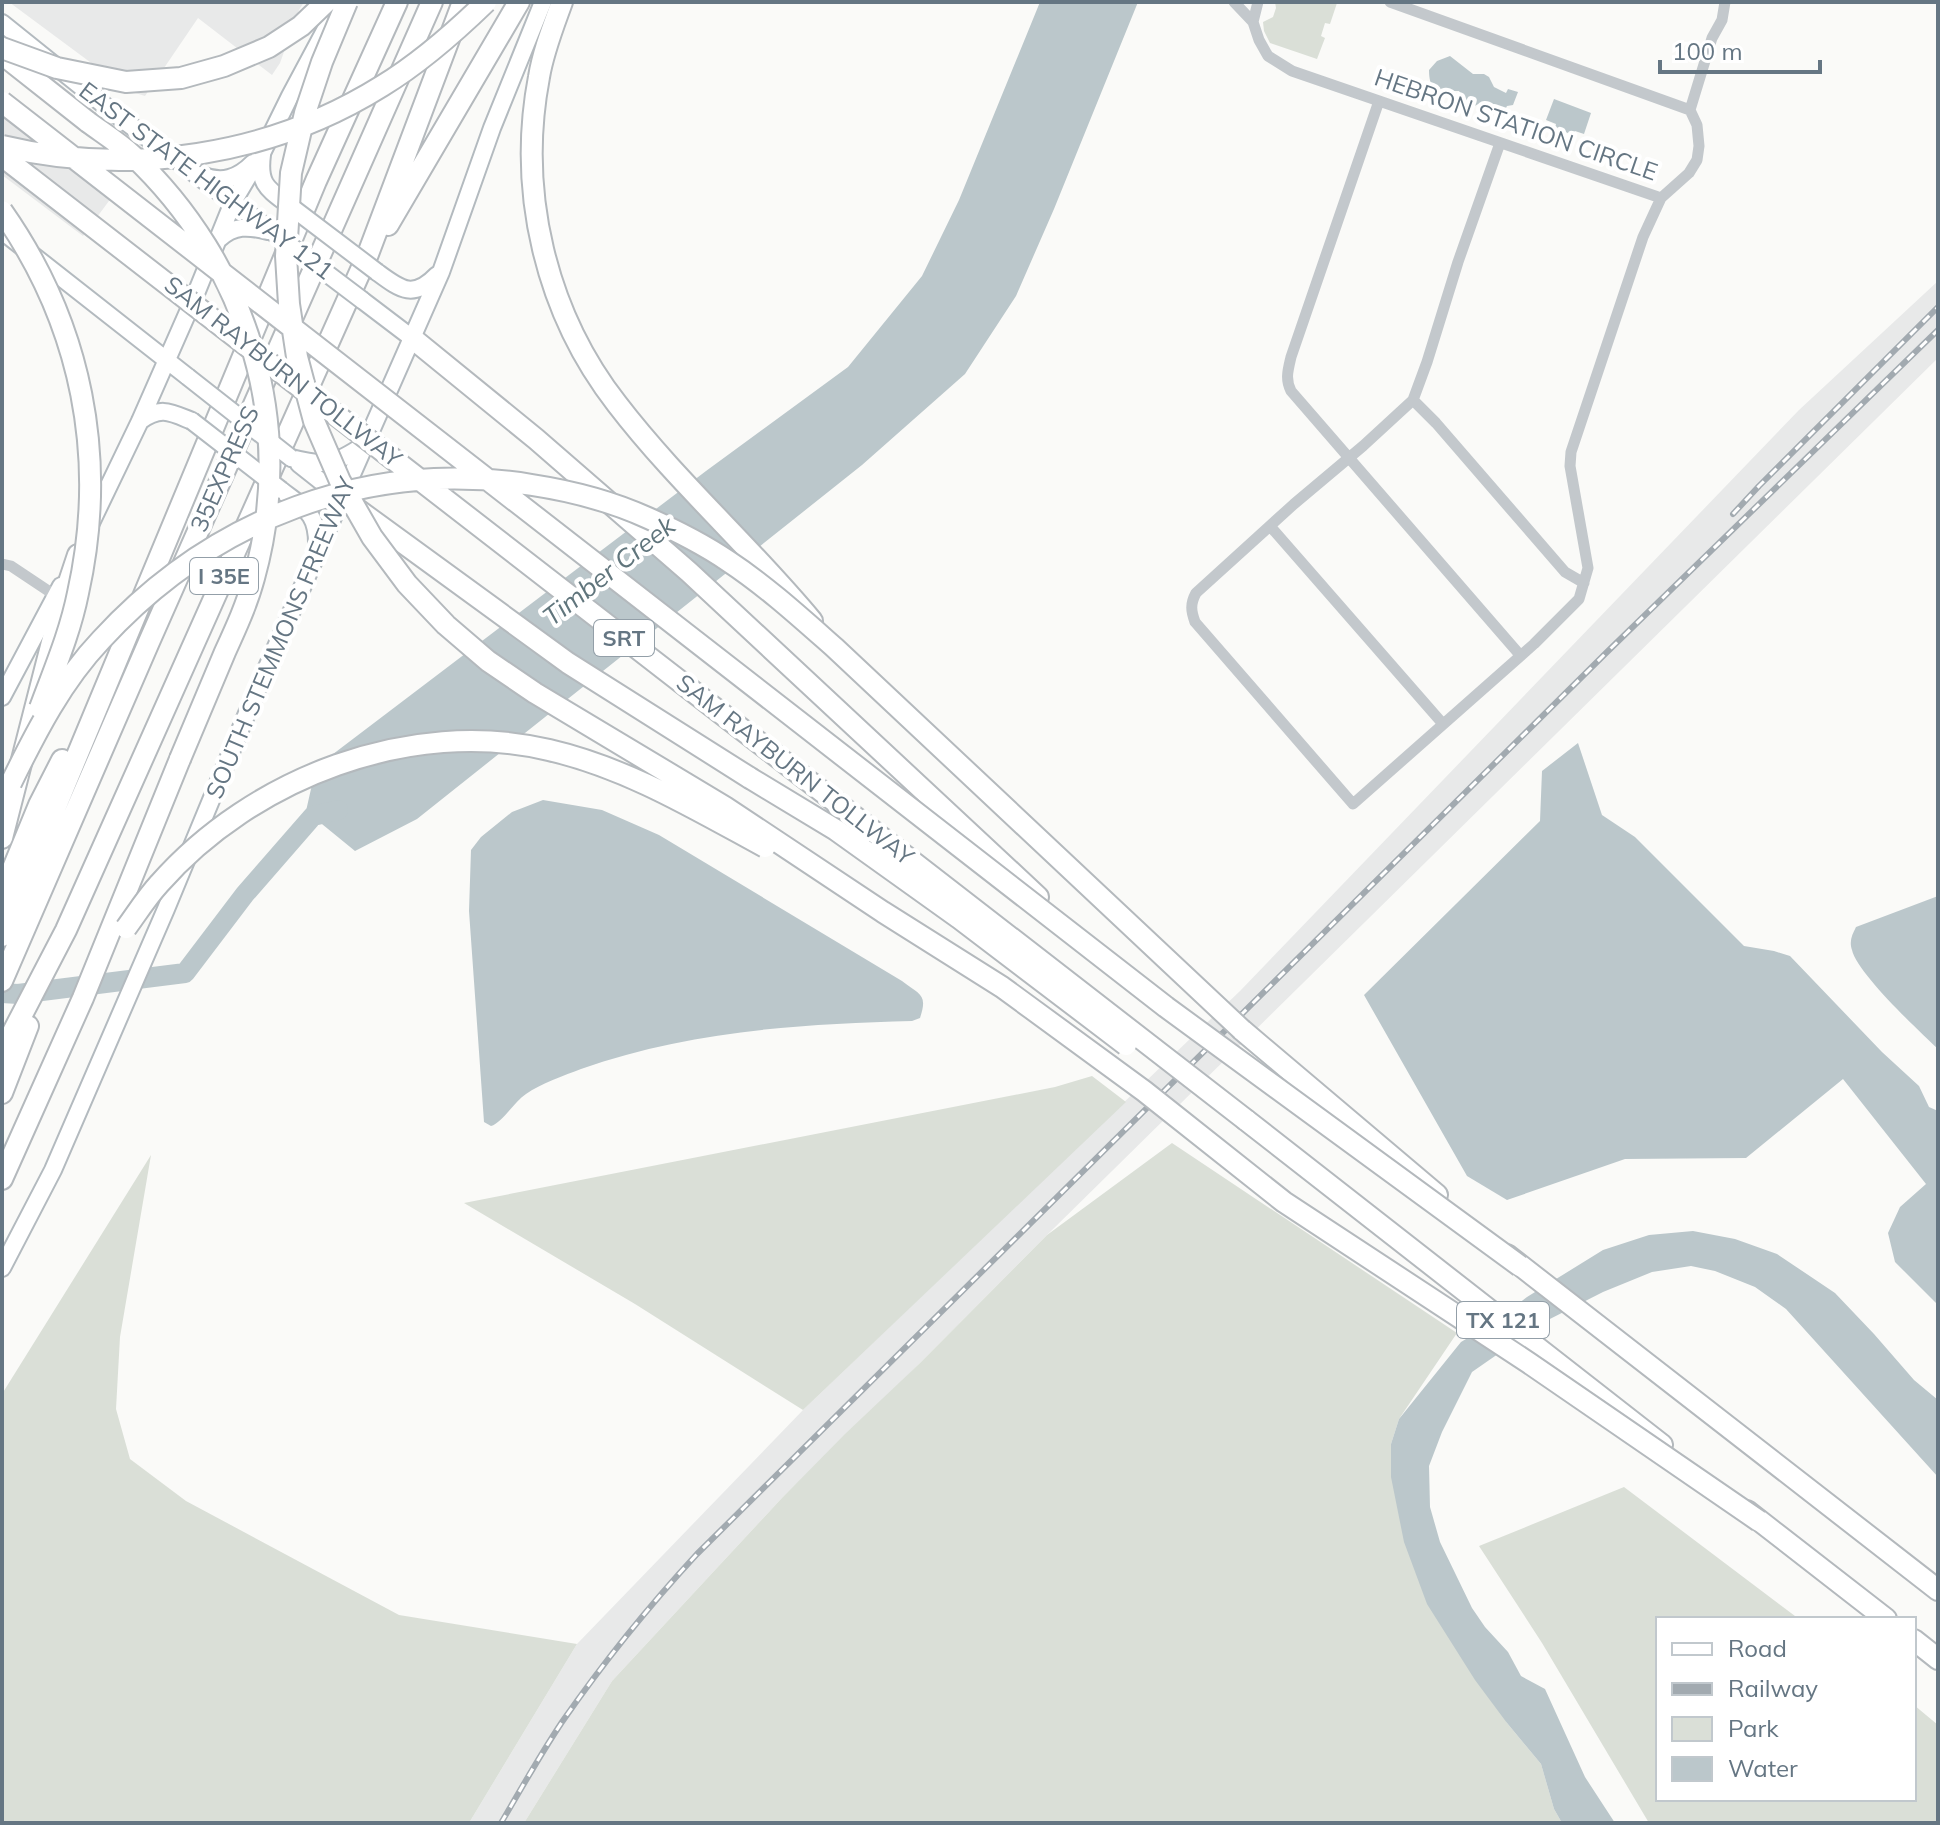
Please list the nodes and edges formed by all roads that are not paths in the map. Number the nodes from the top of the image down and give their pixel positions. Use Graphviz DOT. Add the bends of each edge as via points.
graph roads {
  1 [pos="326,2"];
  2 [pos="344,2"];
  3 [pos="397,2"];
  4 [pos="432,2"];
  5 [pos="463,2"];
  6 [pos="486,2"];
  7 [pos="519,2"];
  8 [pos="543,2"];
  9 [pos="562,2"];
  10 [pos="1234,2"];
  11 [pos="1258,2"];
  12 [pos="1390,2"];
  13 [pos="1725,2"];
  14 [pos="1417,6"];
  15 [pos="1253,22"];
  16 [pos="2,23"];
  17 [pos="2,48"];
  18 [pos="2,54"];
  19 [pos="1379,101"];
  20 [pos="2,102"];
  21 [pos="1690,110"];
  22 [pos="1500,143"];
  23 [pos="2,146"];
  24 [pos="262,153"];
  25 [pos="2,156"];
  26 [pos="194,172"];
  27 [pos="1661,198"];
  28 [pos="233,202"];
  29 [pos="2,211"];
  30 [pos="2,231"];
  31 [pos="275,234"];
  32 [pos="217,240"];
  33 [pos="372,263"];
  34 [pos="441,272"];
  35 [pos="412,338"];
  36 [pos="166,360"];
  37 [pos="1413,400"];
  38 [pos="140,421"];
  39 [pos="364,445"];
  40 [pos="1350,457"];
  41 [pos="291,458"];
  42 [pos="342,498"];
  43 [pos="1270,526"];
  44 [pos="83,540"];
  45 [pos="317,552"];
  46 [pos="2,564"];
  47 [pos="1584,583"];
  48 [pos="56,596"];
  49 [pos="835,648"];
  50 [pos="1520,655"];
  51 [pos="2,697"];
  52 [pos="1443,724"];
  53 [pos="11,783"];
  54 [pos="2,804"];
  55 [pos="2,838"];
  56 [pos="17,892"];
  57 [pos="883,912"];
  58 [pos="66,930"];
  59 [pos="2,936"];
  60 [pos="1106,961"];
  61 [pos="2,981"];
  62 [pos="83,998"];
  63 [pos="2,1053"];
  64 [pos="5,1086"];
  65 [pos="1246,1120"];
  66 [pos="2,1179"];
  67 [pos="1520,1266"];
  68 [pos="2,1268"];
  69 [pos="1759,1521"];
  70 [pos="1938,1590"];
  71 [pos="1883,1617"];
  72 [pos="1916,1642"];
  73 [pos="1938,1659"];
  1 -- 17 [label="highway, bridge" via="269,47 181,78 126,82 57,68"];
  2 -- 24 [label="main road"];
  2 -- 57 [label="highway, bridge" via="305,113 291,173 286,256 297,357 314,421 372,537 407,584 488,661"];
  3 -- 56 [label="highway, I 35E" via="316,181"];
  4 -- 56 [label="highway, 35EXPRESS"];
  5 -- 33 [label="highway, I 35E"];
  6 -- 23 [label="highway, bridge" via="382,87 282,134 231,148 153,159 95,160"];
  7 -- 33 [label="highway"];
  8 -- 34 [label="main road, SOUTH STEMMONS FREEWAY"];
  9 -- 49 [label="highway, bridge" via="539,77 532,157 543,253 568,323 593,371 643,437 777,578"];
  10 -- 15 [label="street, HEBRON STATION CIRCLE"];
  11 -- 15 [label="street"];
  12 -- 14 [label="street"];
  13 -- 21 [label="street"];
  14 -- 21 [label="street"];
  15 -- 19 [label="street, HEBRON STATION CIRCLE" via="1268,56 1280,64"];
  16 -- 26 [label="main road, EAST STATE HIGHWAY 121"];
  18 -- 62 [label="highway, bridge" via="130,153 202,238 249,336 267,417 268,499 254,581"];
  19 -- 22 [label="street, HEBRON STATION CIRCLE"];
  19 -- 40 [label="street" via="1287,374 1291,391"];
  20 -- 60 [label="highway, SAM RAYBURN TOLLWAY / SRT, bridge"];
  21 -- 27 [label="street, HEBRON STATION CIRCLE" via="1697,125 1697,160"];
  22 -- 27 [label="street, HEBRON STATION CIRCLE"];
  22 -- 37 [label="street"];
  24 -- 26 [label="main road" via="227,180"];
  24 -- 28 [label="main road"];
  24 -- 33 [label="main road, bridge" via="260,171 270,190"];
  25 -- 65 [label="highway, SAM RAYBURN TOLLWAY / SRT, bridge"];
  26 -- 28 [label="main road, EAST STATE HIGHWAY 121"];
  27 -- 47 [label="street" via="1571,452 1588,568"];
  28 -- 31 [label="main road, EAST STATE HIGHWAY 121"];
  28 -- 32 [label="main road"];
  29 -- 53 [label="highway, bridge" via="57,309 80,386 90,456 88,535 78,595"];
  30 -- 36 [label="main road"];
  31 -- 32 [label="main road" via="252,227 229,230"];
  31 -- 35 [label="main road, EAST STATE HIGHWAY 121, bridge"];
  32 -- 36 [label="main road"];
  33 -- 34 [label="main road" via="396,286 407,289 427,286"];
  33 -- 58 [label="highway, I 35E"];
  34 -- 35 [label="main road, SOUTH STEMMONS FREEWAY"];
  35 -- 39 [label="main road, SOUTH STEMMONS FREEWAY"];
  35 -- 60 [label="highway, bridge" via="689,572"];
  36 -- 38 [label="main road"];
  36 -- 41 [label="main road, bridge"];
  37 -- 40 [label="street"];
  37 -- 47 [label="street" via="1565,572"];
  38 -- 44 [label="main road"];
  38 -- 45 [label="main road, bridge" via="166,411 192,421 304,508 317,532"];
  39 -- 41 [label="main road" via="324,465"];
  39 -- 42 [label="main road, SOUTH STEMMONS FREEWAY"];
  40 -- 43 [label="street"];
  40 -- 50 [label="street"];
  41 -- 42 [label="main road"];
  42 -- 45 [label="main road, SOUTH STEMMONS FREEWAY"];
  42 -- 65 [label="highway, bridge" via="568,663 848,839 1220,1115"];
  43 -- 52 [label="street"];
  43 -- 52 [label="street" via="1196,593 1191,602 1195,622 1353,804"];
  44 -- 48 [label="main road"];
  44 -- 55 [label="highway"];
  45 -- 68 [label="main road, SOUTH STEMMONS FREEWAY" via="53,1170"];
  46 -- 48 [label="street"];
  47 -- 50 [label="street" via="1579,599"];
  48 -- 51 [label="main road"];
  49 -- 53 [label="highway, bridge" via="728,561 645,516 607,503 564,490 461,478 358,488 285,510 217,543 134,605 64,687"];
  49 -- 67 [label="highway, bridge" via="1242,1030"];
  50 -- 52 [label="street"];
  53 -- 54 [label="highway"];
  56 -- 59 [label="highway, I 35E"];
  56 -- 61 [label="highway"];
  57 -- 62 [label="highway, bridge" via="626,774 509,743 432,743 323,770 223,826 159,884"];
  57 -- 69 [label="highway, bridge" via="1002,987 1284,1202"];
  58 -- 63 [label="highway, I 35E"];
  58 -- 64 [label="highway"];
  60 -- 67 [label="highway, TX 121, bridge"];
  62 -- 66 [label="highway"];
  65 -- 69 [label="highway, TX 121, bridge"];
  67 -- 70 [label="highway, TX 121"];
  69 -- 71 [label="highway, TX 121"];
  72 -- 73 [label="highway"];
}
